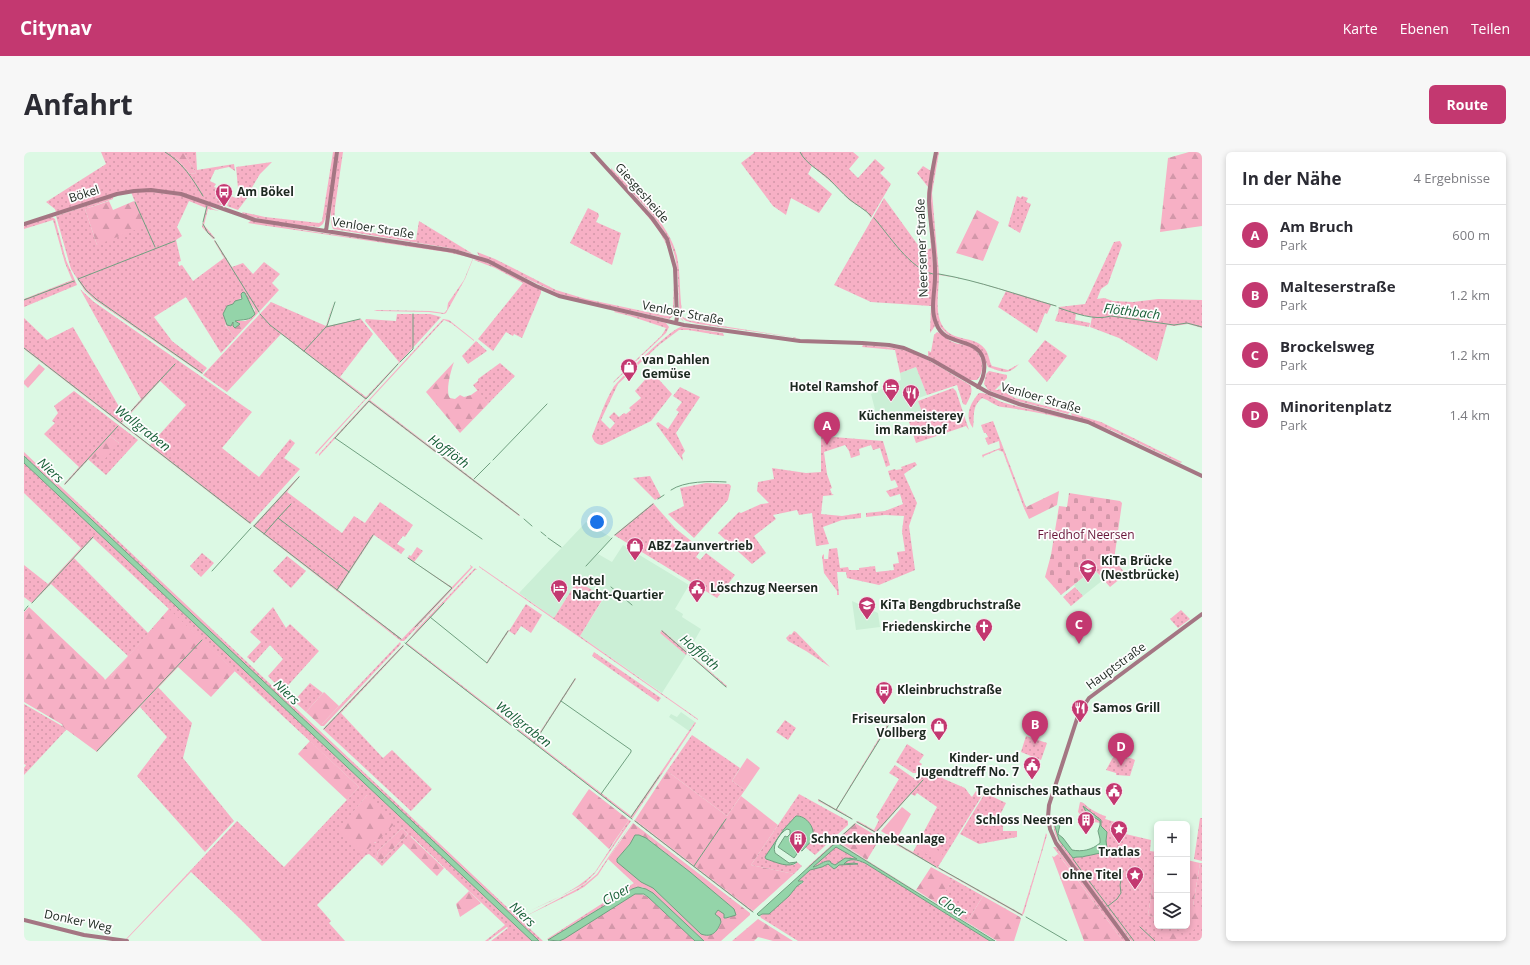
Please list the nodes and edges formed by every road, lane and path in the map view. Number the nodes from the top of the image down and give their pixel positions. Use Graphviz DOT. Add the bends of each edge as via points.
graph roads {
  1 [pos="338,152"];
  2 [pos="592,152"];
  3 [pos="936,152"];
  4 [pos="151,190"];
  5 [pos="24,224"];
  6 [pos="326,231"];
  7 [pos="676,322"];
  8 [pos="978,387"];
  9 [pos="1202,476"];
  10 [pos="1202,614"];
  11 [pos="24,920"];
  12 [pos="128,941"];
  13 [pos="1128,941"];
  1 -- 6 [label="main road"];
  2 -- 7 [label="main road, Giesgesheide" via="652,218 667,239 675,268"];
  3 -- 8 [label="main road, Neersener Straße" via="929,200 935,276 933,314 943,334 970,345 980,353 984,363 984,375"];
  4 -- 5 [label="main road, Bökel" via="117,194"];
  4 -- 6 [label="main road, Venloer Straße" via="181,194 255,220"];
  6 -- 7 [label="main road, Venloer Straße" via="465,253 492,263 559,296"];
  7 -- 8 [label="main road, Venloer Straße" via="800,341 862,343 904,348 932,360"];
  8 -- 9 [label="main road, Venloer Straße" via="1004,399 1088,422"];
  10 -- 13 [label="main road, Hauptstraße" via="1089,698 1079,713 1052,795 1048,817 1056,843"];
  11 -- 12 [label="main road, Donker Weg" via="84,935"];
}
